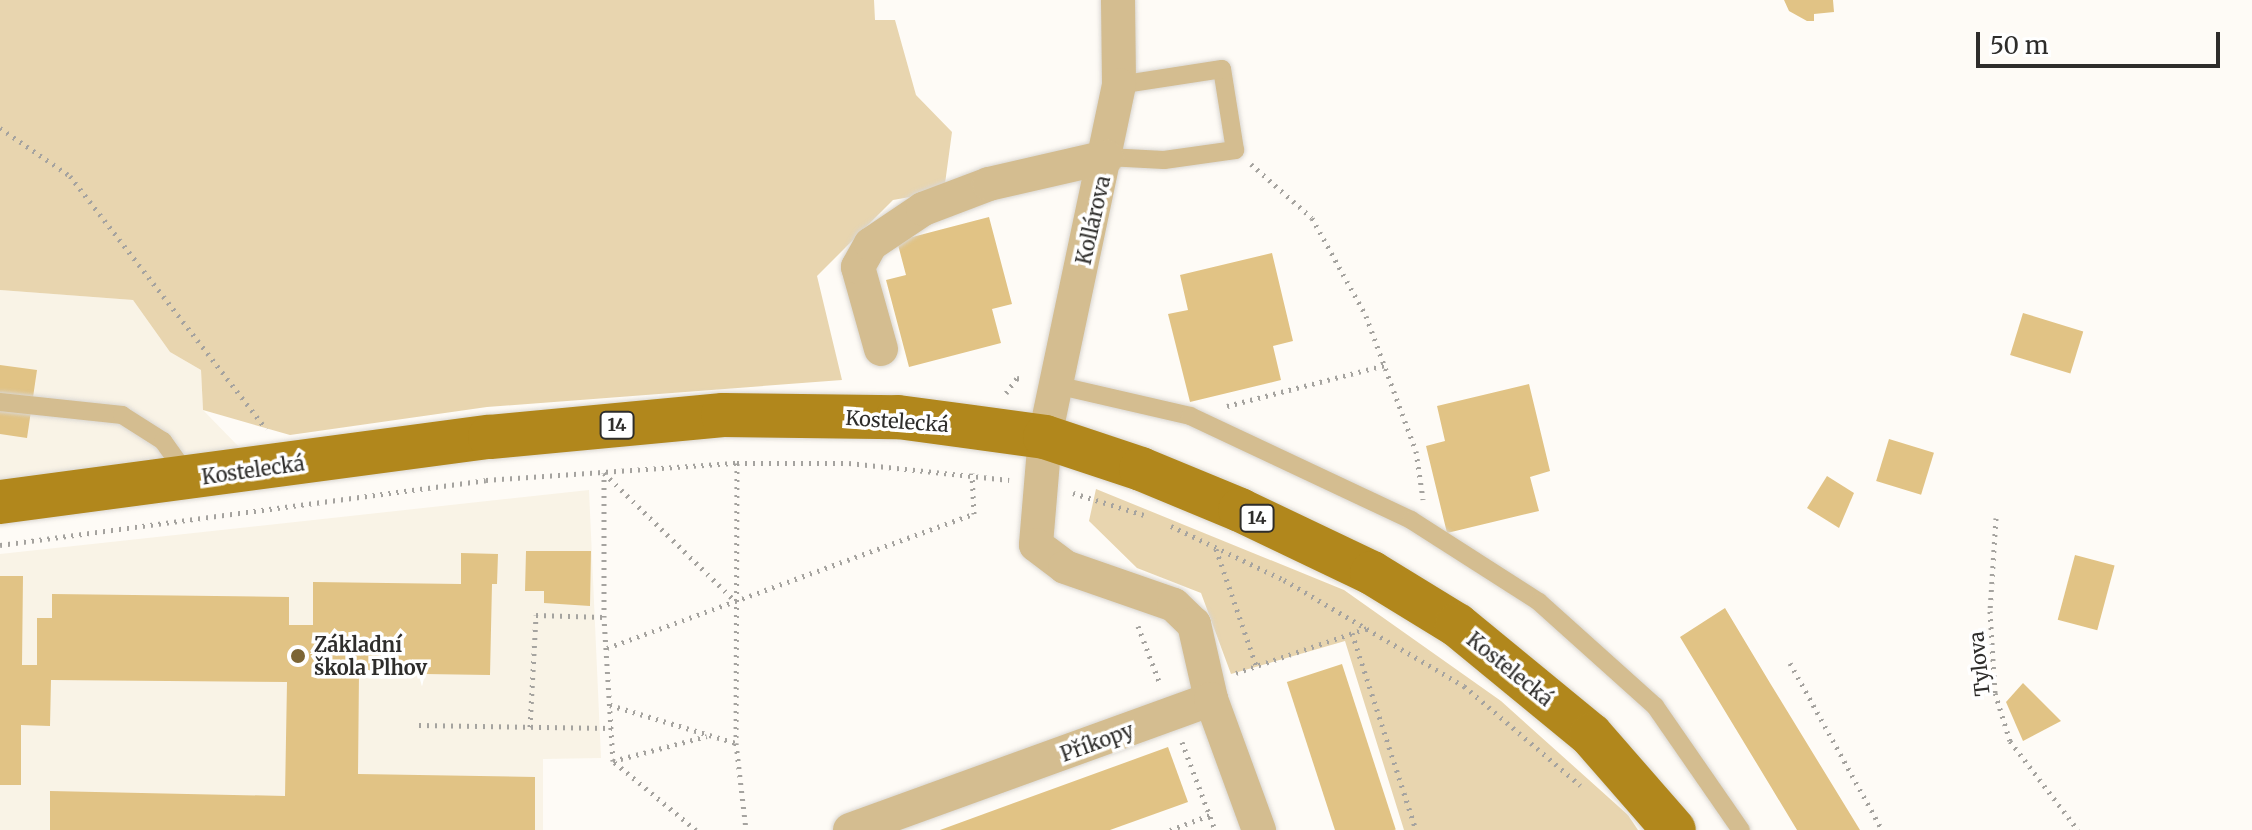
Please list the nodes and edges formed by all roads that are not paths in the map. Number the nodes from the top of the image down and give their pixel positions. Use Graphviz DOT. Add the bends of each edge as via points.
graph roads {
  1 [pos="1118,0"];
  2 [pos="1119,85"];
  3 [pos="1107,157"];
  4 [pos="881,349"];
  5 [pos="1056,385"];
  6 [pos="0,402"];
  7 [pos="1045,437"];
  8 [pos="190,479"];
  9 [pos="0,502"];
  10 [pos="1210,691"];
  11 [pos="850,830"];
  12 [pos="1259,830"];
  13 [pos="1674,830"];
  14 [pos="1741,830"];
  1 -- 2 [label="street, Kollárova"];
  2 -- 3 [label="street, Kollárova"];
  2 -- 3 [label="lane" via="1222,69 1235,150 1164,160"];
  3 -- 4 [label="street" via="989,184 923,209 871,244 858,267"];
  3 -- 5 [label="street, Kollárova"];
  5 -- 7 [label="street, Kollárova"];
  5 -- 14 [label="lane" via="1190,416 1428,531 1539,602 1655,706"];
  6 -- 8 [label="lane" via="122,415 163,441"];
  7 -- 8 [label="main road, Kostelecká / 14" via="898,417 723,415 490,437"];
  7 -- 10 [label="street, Kollárova" via="1036,545 1065,567 1174,605 1194,624"];
  7 -- 13 [label="main road, Kostelecká / 14" via="1240,510 1372,573 1457,625 1591,735"];
  8 -- 9 [label="main road, Kostelecká / 14"];
  10 -- 11 [label="street, Příkopy"];
  10 -- 12 [label="street"];
}
